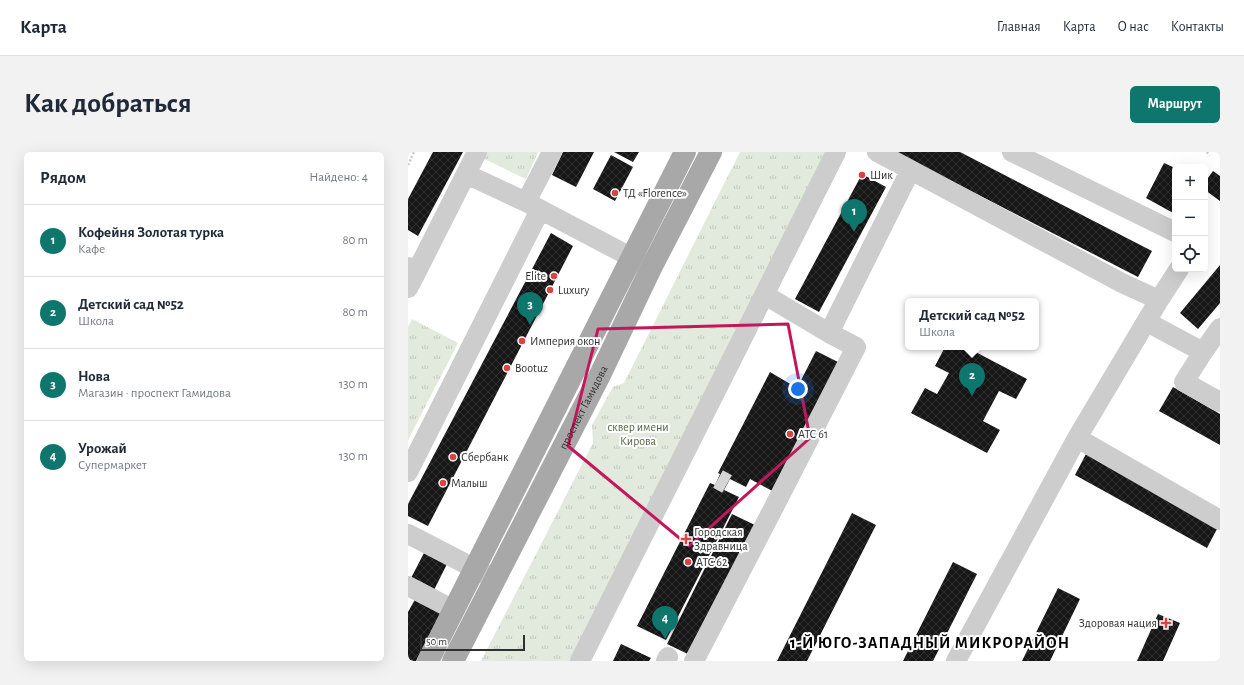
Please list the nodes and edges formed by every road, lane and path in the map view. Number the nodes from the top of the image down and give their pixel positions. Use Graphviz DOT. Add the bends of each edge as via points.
graph roads {
  1 [pos="414,152"];
  2 [pos="477,152"];
  3 [pos="552,152"];
  4 [pos="685,152"];
  5 [pos="711,152"];
  6 [pos="836,152"];
  7 [pos="877,152"];
  8 [pos="1012,152"];
  9 [pos="1207,152"];
  10 [pos="1209,156"];
  11 [pos="408,165"];
  12 [pos="910,171"];
  13 [pos="466,174"];
  14 [pos="533,206"];
  15 [pos="1172,231"];
  16 [pos="631,258"];
  17 [pos="651,268"];
  18 [pos="1177,272"];
  19 [pos="411,275"];
  20 [pos="765,295"];
  21 [pos="1159,300"];
  22 [pos="1147,322"];
  23 [pos="1220,328"];
  24 [pos="829,333"];
  25 [pos="1204,352"];
  26 [pos="1220,402"];
  27 [pos="1078,438"];
  28 [pos="408,472"];
  29 [pos="1220,520"];
  30 [pos="408,534"];
  31 [pos="475,569"];
  32 [pos="494,578"];
  33 [pos="408,586"];
  34 [pos="454,610"];
  35 [pos="428,661"];
  36 [pos="453,661"];
  37 [pos="580,661"];
  38 [pos="694,661"];
  39 [pos="956,661"];
  1 -- 11 [label="path"];
  2 -- 13 [label="street"];
  3 -- 14 [label="street"];
  4 -- 16 [label="main road, проспект Гамидова"];
  5 -- 17 [label="main road, проспект Гамидова"];
  6 -- 20 [label="street"];
  7 -- 12 [label="street"];
  8 -- 15 [label="street"];
  9 -- 10 [label="path"];
  12 -- 21 [label="street"];
  12 -- 24 [label="street"];
  13 -- 14 [label="street"];
  13 -- 19 [label="street"];
  14 -- 16 [label="street"];
  14 -- 28 [label="street"];
  16 -- 17 [label="street"];
  16 -- 31 [label="main road, проспект Гамидова"];
  17 -- 32 [label="main road, проспект Гамидова" via="599,376"];
  18 -- 21 [label="street"];
  20 -- 24 [label="street"];
  20 -- 37 [label="street"];
  21 -- 22 [label="street"];
  22 -- 25 [label="street"];
  22 -- 27 [label="street"];
  23 -- 25 [label="street"];
  24 -- 38 [label="street" via="856,347"];
  25 -- 26 [label="street" via="1184,382"];
  27 -- 29 [label="street"];
  27 -- 39 [label="street"];
  30 -- 31 [label="street"];
  31 -- 32 [label="street"];
  31 -- 34 [label="main road, проспект Гамидова"];
  32 -- 36 [label="main road, проспект Гамидова"];
  33 -- 34 [label="street"];
  34 -- 35 [label="main road, проспект Гамидова"];
}
